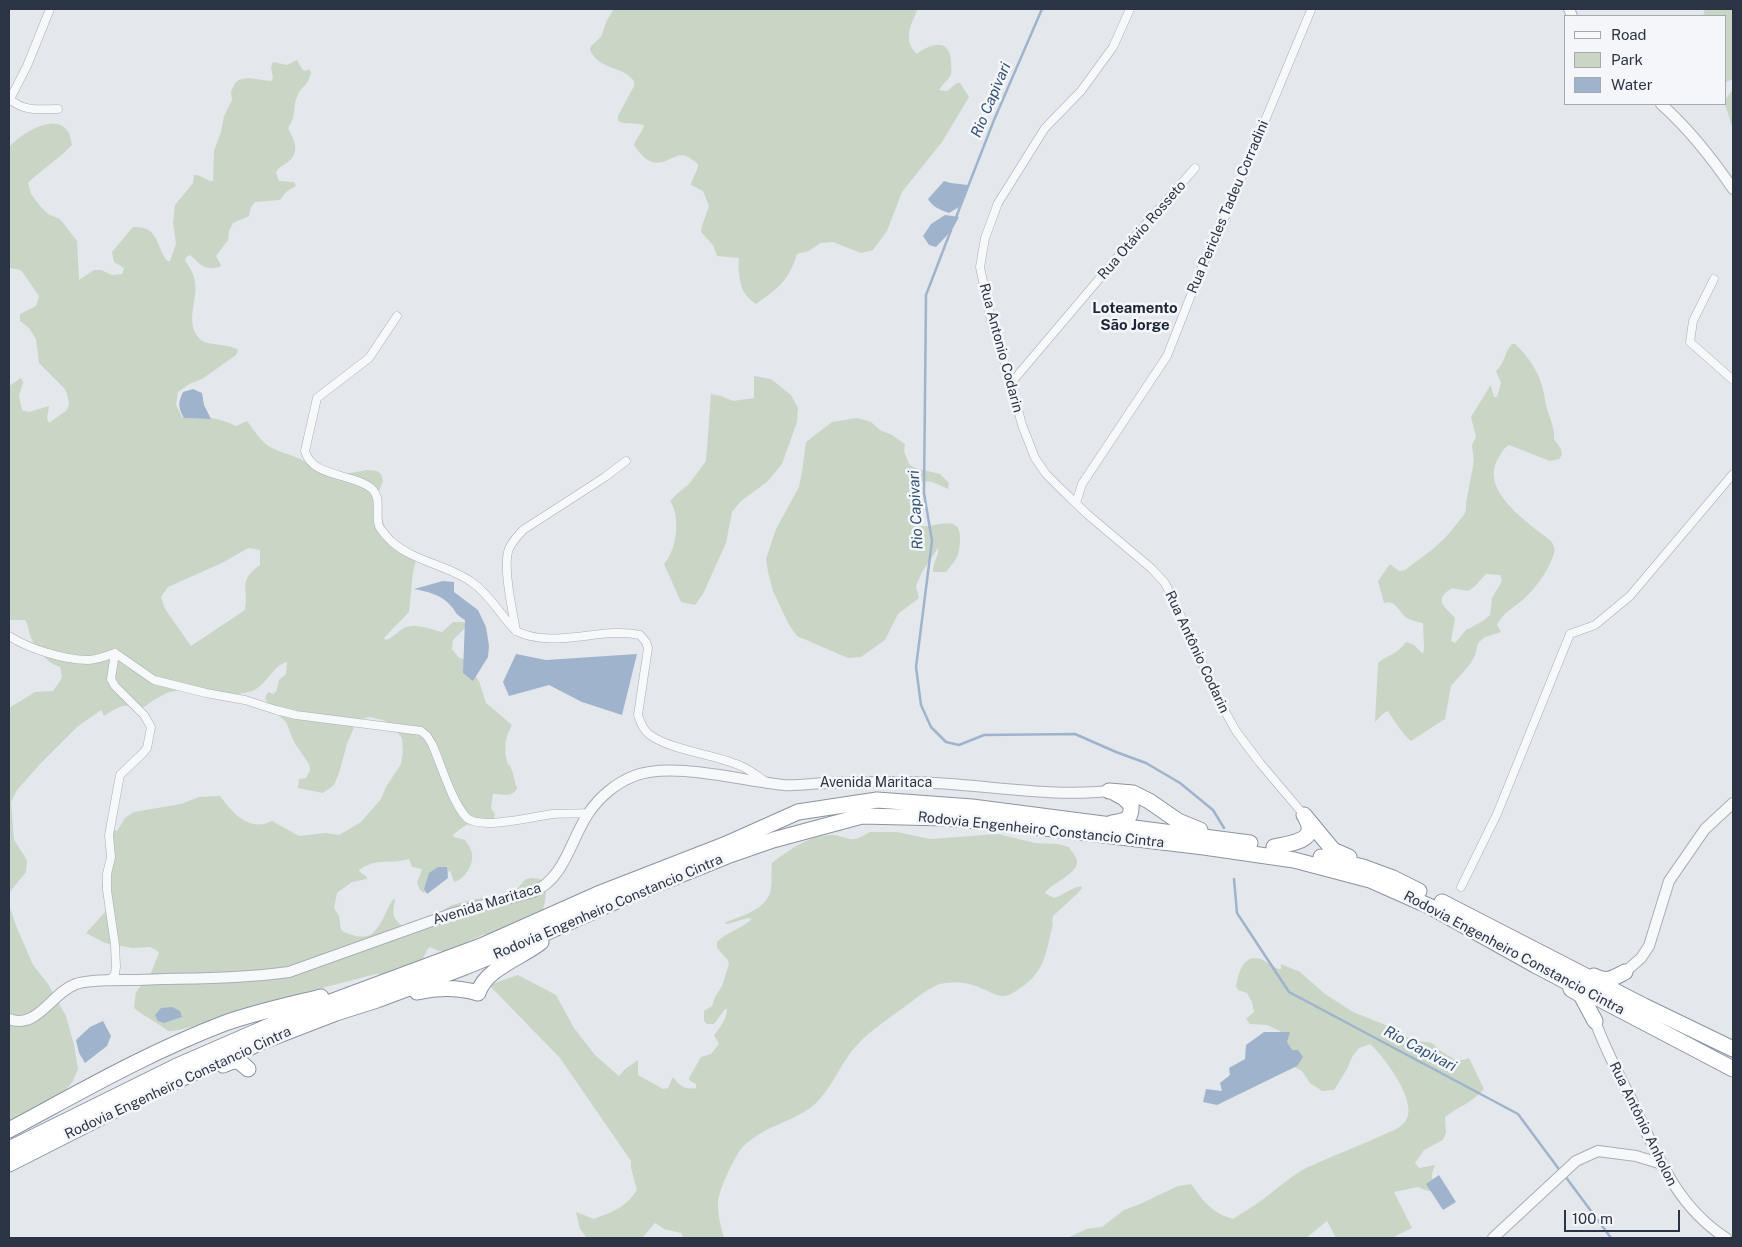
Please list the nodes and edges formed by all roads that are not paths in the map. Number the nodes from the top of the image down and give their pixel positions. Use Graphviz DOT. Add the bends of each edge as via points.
graph roads {
  1 [pos="50,9"];
  2 [pos="1130,9"];
  3 [pos="1311,10"];
  4 [pos="9,100"];
  5 [pos="1662,105"];
  6 [pos="58,109"];
  7 [pos="1195,168"];
  8 [pos="1733,189"];
  9 [pos="1714,279"];
  10 [pos="397,316"];
  11 [pos="1733,380"];
  12 [pos="1011,383"];
  13 [pos="626,461"];
  14 [pos="1733,474"];
  15 [pos="1076,503"];
  16 [pos="516,631"];
  17 [pos="9,636"];
  18 [pos="115,653"];
  19 [pos="766,782"];
  20 [pos="1109,791"];
  21 [pos="1733,803"];
  22 [pos="588,813"];
  23 [pos="1304,815"];
  24 [pos="1109,824"];
  25 [pos="1226,840"];
  26 [pos="1274,846"];
  27 [pos="1392,878"];
  28 [pos="1460,887"];
  29 [pos="567,922"];
  30 [pos="1552,959"];
  31 [pos="1535,965"];
  32 [pos="1625,972"];
  33 [pos="109,981"];
  34 [pos="354,994"];
  35 [pos="377,1000"];
  36 [pos="1641,1012"];
  37 [pos="9,1020"];
  38 [pos="1595,1021"];
  39 [pos="1733,1049"];
  40 [pos="1733,1069"];
  41 [pos="9,1130"];
  42 [pos="9,1150"];
  43 [pos="9,1164"];
  44 [pos="1662,1164"];
  45 [pos="1493,1238"];
  46 [pos="1726,1238"];
  1 -- 4 [label="street"];
  2 -- 12 [label="street, Rua Antonio Codarin" via="1113,46 1081,91 1044,128 998,203 985,238 980,267 991,320"];
  3 -- 15 [label="street, Rua Pericles Tadeu Corradini" via="1167,356 1082,484"];
  4 -- 6 [label="street" via="25,108"];
  5 -- 8 [label="street" via="1711,156"];
  7 -- 12 [label="street, Rua Otávio Rosseto"];
  9 -- 11 [label="street" via="1693,321 1690,342"];
  10 -- 16 [label="street" via="369,358 317,398 305,451 307,459 316,467 354,479 373,490 379,526 392,542 472,582"];
  12 -- 15 [label="street, Rua Antonio Codarin" via="1035,458 1046,474"];
  13 -- 16 [label="street" via="523,530 509,548 507,563"];
  14 -- 28 [label="street" via="1630,596 1595,625 1570,634 1497,814"];
  15 -- 23 [label="street, Rua Antônio Codarin" via="1165,583 1213,690 1236,731"];
  16 -- 19 [label="street" via="542,638 640,635 648,648 638,715 645,730 666,742 738,764"];
  17 -- 18 [label="street" via="65,657 90,660"];
  18 -- 22 [label="street" via="154,680 169,684 296,715 421,731 432,744 456,802 473,822 494,823"];
  18 -- 33 [label="street" via="111,679 151,727 147,748 120,775 110,835 111,857 107,874 116,967"];
  19 -- 20 [label="street, Avenida Maritaca" via="785,785 934,783 1064,792"];
  19 -- 22 [label="street, Avenida Maritaca" via="672,770 649,771 633,776 604,794"];
  20 -- 24 [label="highway" via="1124,798 1131,805 1132,813 1123,821"];
  20 -- 25 [label="highway" via="1133,793 1178,821"];
  21 -- 32 [label="street" via="1705,829 1669,881 1650,946"];
  22 -- 33 [label="street, Avenida Maritaca" via="557,874 544,888 533,892 454,913 289,972"];
  23 -- 26 [label="highway" via="1309,828 1306,836 1300,841"];
  23 -- 27 [label="highway" via="1333,850"];
  24 -- 25 [label="highway, Rodovia Engenheiro Constancio Cintra"];
  24 -- 34 [label="highway, Rodovia Engenheiro Constancio Cintra" via="972,807 876,800 798,812 598,894 482,946"];
  25 -- 26 [label="highway, Rodovia Engenheiro Constancio Cintra"];
  26 -- 27 [label="highway, Rodovia Engenheiro Constancio Cintra" via="1363,867"];
  27 -- 30 [label="highway, Rodovia Engenheiro Constancio Cintra"];
  29 -- 31 [label="highway, Rodovia Engenheiro Constancio Cintra" via="630,894 773,840 862,816 945,818 1294,860 1370,880 1431,907"];
  29 -- 35 [label="highway, Rodovia Engenheiro Constancio Cintra" via="482,960"];
  29 -- 35 [label="highway" via="490,975 478,993 450,988"];
  30 -- 32 [label="highway" via="1602,980"];
  30 -- 36 [label="highway, Rodovia Engenheiro Constancio Cintra"];
  31 -- 36 [label="highway, Rodovia Engenheiro Constancio Cintra"];
  31 -- 38 [label="highway" via="1581,995"];
  32 -- 36 [label="highway" via="1614,982 1614,988"];
  33 -- 37 [label="street, Avenida Maritaca" via="76,984 29,1021"];
  34 -- 41 [label="highway" via="327,995 225,1023 131,1064"];
  34 -- 42 [label="highway, Rodovia Engenheiro Constancio Cintra" via="290,1017 177,1066"];
  35 -- 43 [label="highway, Rodovia Engenheiro Constancio Cintra" via="266,1040 249,1057 248,1068 236,1060 214,1069 203,1069"];
  36 -- 38 [label="highway" via="1595,1005"];
  36 -- 39 [label="highway, Rodovia Engenheiro Constancio Cintra"];
  36 -- 40 [label="highway, Rodovia Engenheiro Constancio Cintra"];
  38 -- 44 [label="street, Rua Antônio Anholon"];
  44 -- 45 [label="street" via="1598,1150 1576,1161"];
  44 -- 46 [label="street, Rua Antônio Anholon" via="1678,1193 1712,1229"];
}
